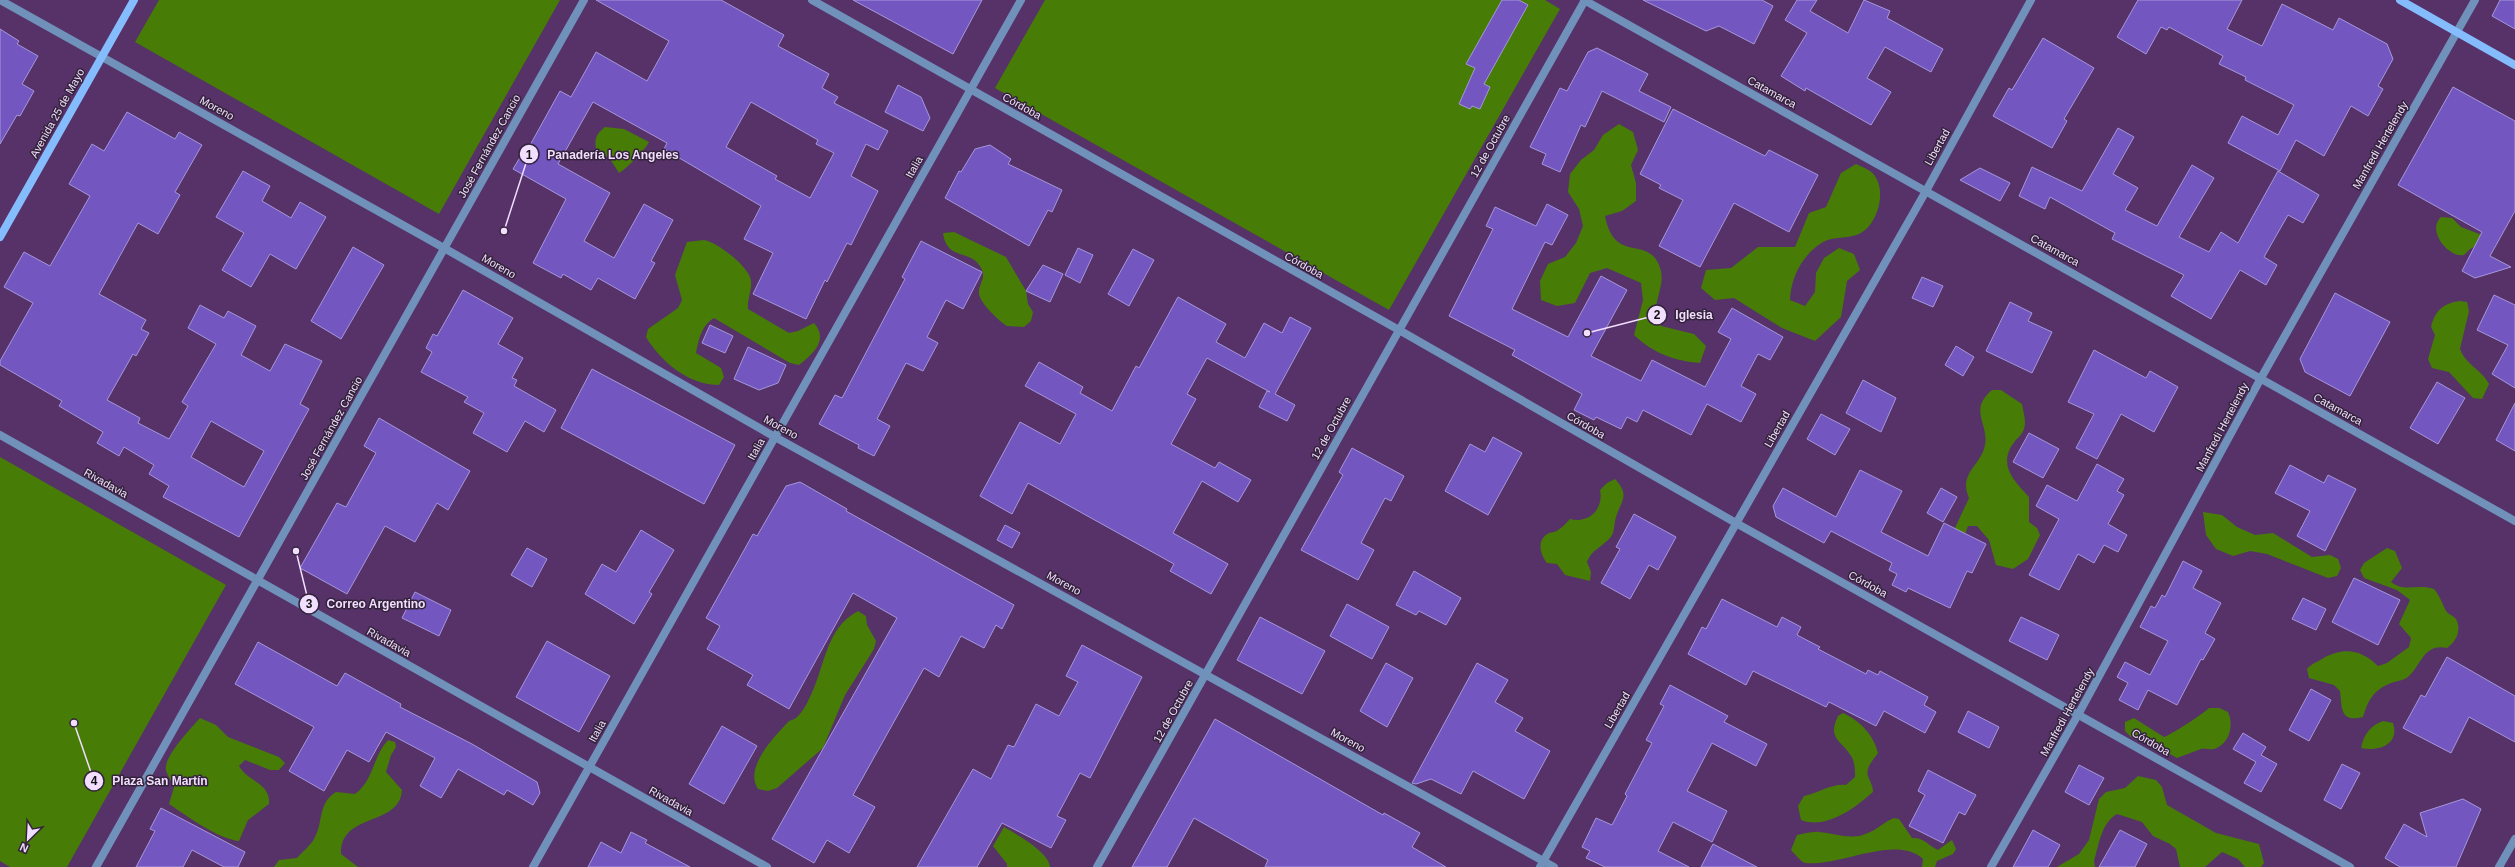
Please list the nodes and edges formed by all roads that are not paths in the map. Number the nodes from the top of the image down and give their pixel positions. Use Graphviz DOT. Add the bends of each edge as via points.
graph roads {
  1 [pos="0,0"];
  2 [pos="134,0"];
  3 [pos="584,0"];
  4 [pos="812,0"];
  5 [pos="1021,0"];
  6 [pos="1584,0"];
  7 [pos="2032,0"];
  8 [pos="2400,0"];
  9 [pos="2475,0"];
  10 [pos="2457,32"];
  11 [pos="102,56"];
  12 [pos="2515,65"];
  13 [pos="970,89"];
  14 [pos="1926,191"];
  15 [pos="0,238"];
  16 [pos="444,248"];
  17 [pos="1399,330"];
  18 [pos="2261,378"];
  19 [pos="0,435"];
  20 [pos="775,436"];
  21 [pos="2515,521"];
  22 [pos="1736,523"];
  23 [pos="258,580"];
  24 [pos="1206,674"];
  25 [pos="2079,714"];
  26 [pos="589,767"];
  27 [pos="2515,839"];
  28 [pos="1542,864"];
  29 [pos="96,867"];
  30 [pos="533,867"];
  31 [pos="767,867"];
  32 [pos="1097,867"];
  33 [pos="1554,867"];
  34 [pos="1991,867"];
  35 [pos="2350,867"];
  36 [pos="2499,867"];
  1 -- 11 [label="street, Moreno"];
  2 -- 11 [label="main road, Avenida 25 de Mayo"];
  3 -- 16 [label="street, José Fernández Cancio"];
  4 -- 13 [label="street, Córdoba"];
  5 -- 13 [label="street, Italia"];
  6 -- 14 [label="street, Catamarca"];
  6 -- 17 [label="street, 12 de Octubre"];
  7 -- 14 [label="street, Libertad"];
  8 -- 10 [label="main road"];
  9 -- 10 [label="street, Manfredi Hertelendy"];
  10 -- 12 [label="main road"];
  10 -- 18 [label="street, Manfredi Hertelendy"];
  11 -- 15 [label="main road, Avenida 25 de Mayo"];
  11 -- 16 [label="street, Moreno"];
  13 -- 17 [label="street, Córdoba"];
  13 -- 20 [label="street, Italia"];
  14 -- 18 [label="street, Catamarca"];
  14 -- 22 [label="street, Libertad"];
  16 -- 20 [label="street, Moreno"];
  16 -- 23 [label="street, José Fernández Cancio"];
  17 -- 22 [label="street, Córdoba"];
  17 -- 24 [label="street, 12 de Octubre"];
  18 -- 21 [label="street, Catamarca"];
  18 -- 25 [label="street, Manfredi Hertelendy"];
  19 -- 23 [label="street, Rivadavia"];
  20 -- 24 [label="street, Moreno"];
  20 -- 26 [label="street, Italia"];
  22 -- 25 [label="street, Córdoba"];
  22 -- 28 [label="street, Libertad"];
  23 -- 26 [label="street, Rivadavia"];
  23 -- 29 [label="street, José Fernández Cancio"];
  24 -- 28 [label="street, Moreno"];
  24 -- 32 [label="street, 12 de Octubre"];
  25 -- 34 [label="street, Manfredi Hertelendy"];
  25 -- 35 [label="street, Córdoba"];
  26 -- 30 [label="street, Italia"];
  26 -- 31 [label="street, Rivadavia"];
  27 -- 36 [label="street"];
  28 -- 33 [label="street, Moreno"];
}
